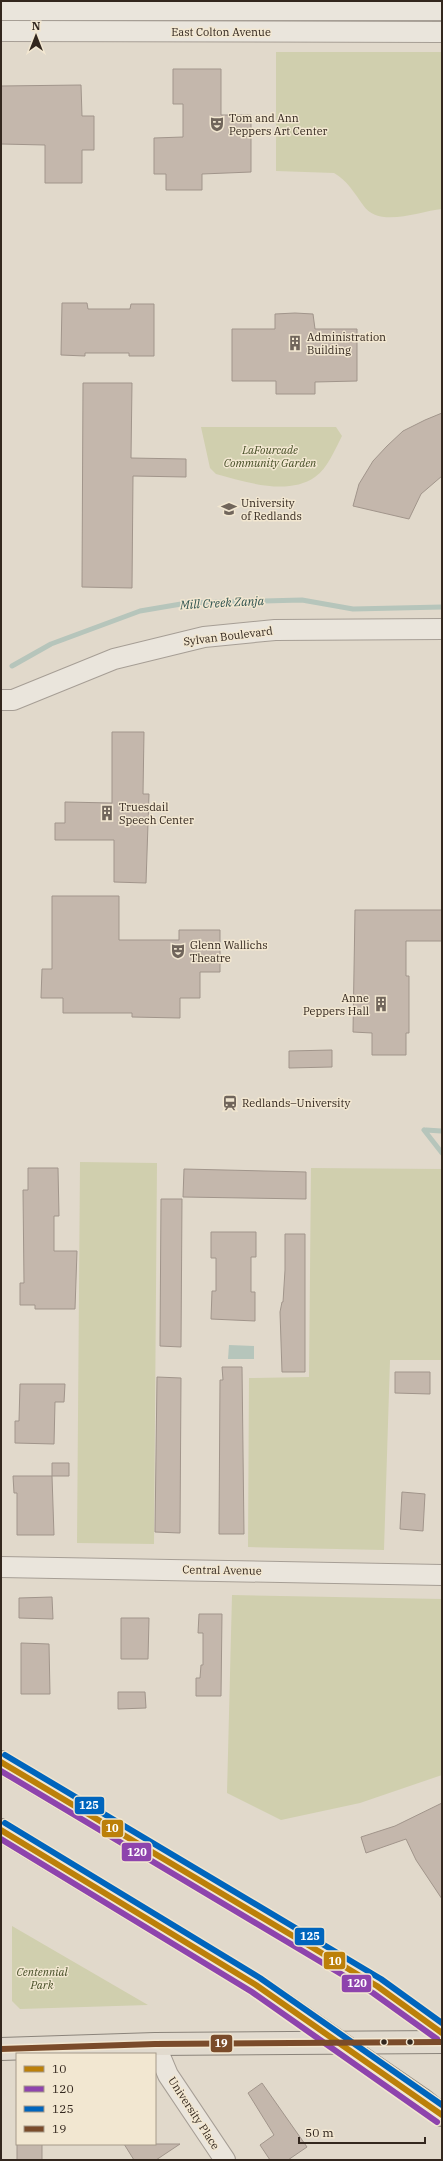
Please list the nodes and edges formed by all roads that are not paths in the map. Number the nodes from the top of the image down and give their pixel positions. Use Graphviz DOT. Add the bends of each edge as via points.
graph roads {
  1 [pos="1,10"];
  2 [pos="442,10"];
  3 [pos="1,31"];
  4 [pos="442,32"];
  5 [pos="442,629"];
  6 [pos="1,700"];
  7 [pos="1,1567"];
  8 [pos="442,1575"];
  9 [pos="1,1762"];
  10 [pos="1,1830"];
  11 [pos="442,2033"];
  12 [pos="442,2042"];
  13 [pos="155,2044"];
  14 [pos="1,2049"];
  15 [pos="442,2115"];
  16 [pos="225,2160"];
  1 -- 2 [label="street, East Colton Avenue"];
  3 -- 4 [label="street, East Colton Avenue"];
  5 -- 6 [label="street, Sylvan Boulevard" via="275,630 204,637 114,659 13,700"];
  7 -- 8 [label="street, Central Avenue"];
  9 -- 11 [label="highway" via="377,1986"];
  10 -- 15 [label="highway, bridge" via="256,1985"];
  12 -- 13 [label="main road"];
  13 -- 14 [label="main road"];
  13 -- 16 [label="street, University Place" via="168,2075"];
}
